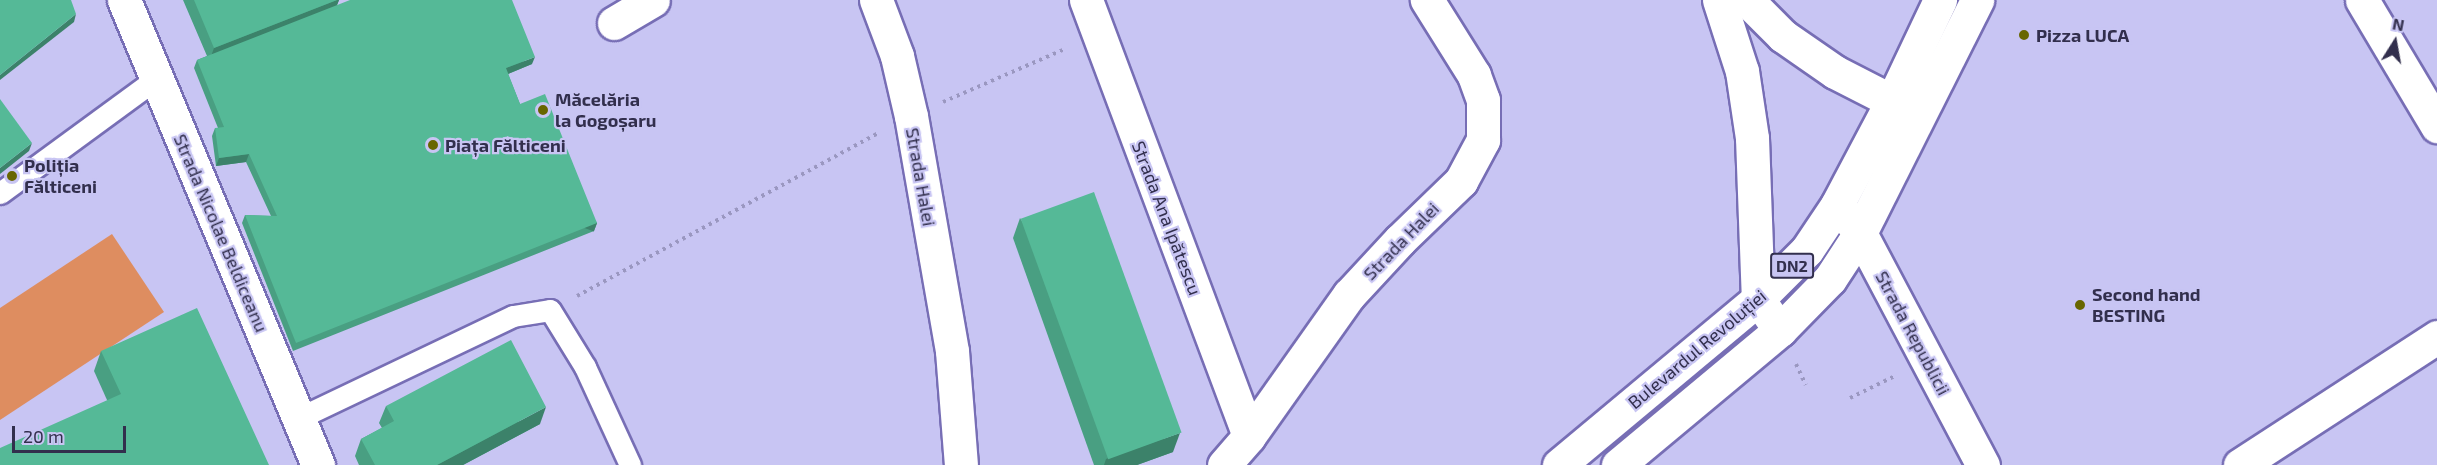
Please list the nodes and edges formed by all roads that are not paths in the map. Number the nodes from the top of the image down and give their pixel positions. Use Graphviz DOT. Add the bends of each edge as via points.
graph roads {
  1 [pos="124,0"];
  2 [pos="653,0"];
  3 [pos="876,0"];
  4 [pos="1086,0"];
  5 [pos="1427,0"];
  6 [pos="1719,0"];
  7 [pos="1747,0"];
  8 [pos="1940,0"];
  9 [pos="1977,0"];
  10 [pos="2362,0"];
  11 [pos="615,23"];
  12 [pos="156,79"];
  13 [pos="1892,101"];
  14 [pos="1921,117"];
  15 [pos="2437,126"];
  16 [pos="0,193"];
  17 [pos="1837,205"];
  18 [pos="1860,233"];
  19 [pos="1758,300"];
  20 [pos="1780,330"];
  21 [pos="2437,337"];
  22 [pos="299,418"];
  23 [pos="1249,436"];
  24 [pos="318,465"];
  25 [pos="630,465"];
  26 [pos="961,465"];
  27 [pos="1224,465"];
  28 [pos="1559,465"];
  29 [pos="1618,465"];
  30 [pos="1983,465"];
  31 [pos="2240,465"];
  1 -- 12 [label="street, Strada Nicolae Beldiceanu"];
  2 -- 11 [label="street"];
  3 -- 26 [label="street, Strada Halei" via="897,56 911,116 952,351"];
  4 -- 23 [label="street, Strada Ana Ipătescu"];
  5 -- 23 [label="street, Strada Halei" via="1474,75 1483,100 1483,140 1461,181 1349,295"];
  6 -- 19 [label="street" via="1742,71 1752,138"];
  7 -- 13 [label="street" via="1792,42 1835,72"];
  8 -- 13 [label="street, Bulevardul Revoluției / DN2"];
  9 -- 14 [label="street, Bulevardul Revoluției / DN2"];
  10 -- 15 [label="street"];
  12 -- 16 [label="lane"];
  12 -- 22 [label="street, Strada Nicolae Beldiceanu"];
  13 -- 14 [label="street"];
  13 -- 17 [label="street, Bulevardul Revoluției / DN2"];
  14 -- 18 [label="street, Bulevardul Revoluției / DN2"];
  17 -- 18 [label="street, Strada Republicii"];
  17 -- 19 [label="street, Bulevardul Revoluției / DN2" via="1808,250"];
  18 -- 20 [label="street, Bulevardul Revoluției / DN2" via="1830,279"];
  18 -- 30 [label="street, Strada Republicii"];
  19 -- 20 [label="street"];
  19 -- 28 [label="street, Bulevardul Revoluției / DN2"];
  20 -- 29 [label="street, Bulevardul Revoluției / DN2"];
  21 -- 31 [label="street"];
  22 -- 24 [label="street, Strada Nicolae Beldiceanu"];
  22 -- 25 [label="lane" via="513,316 550,310 585,367"];
  23 -- 27 [label="street, Strada Halei"];
}
